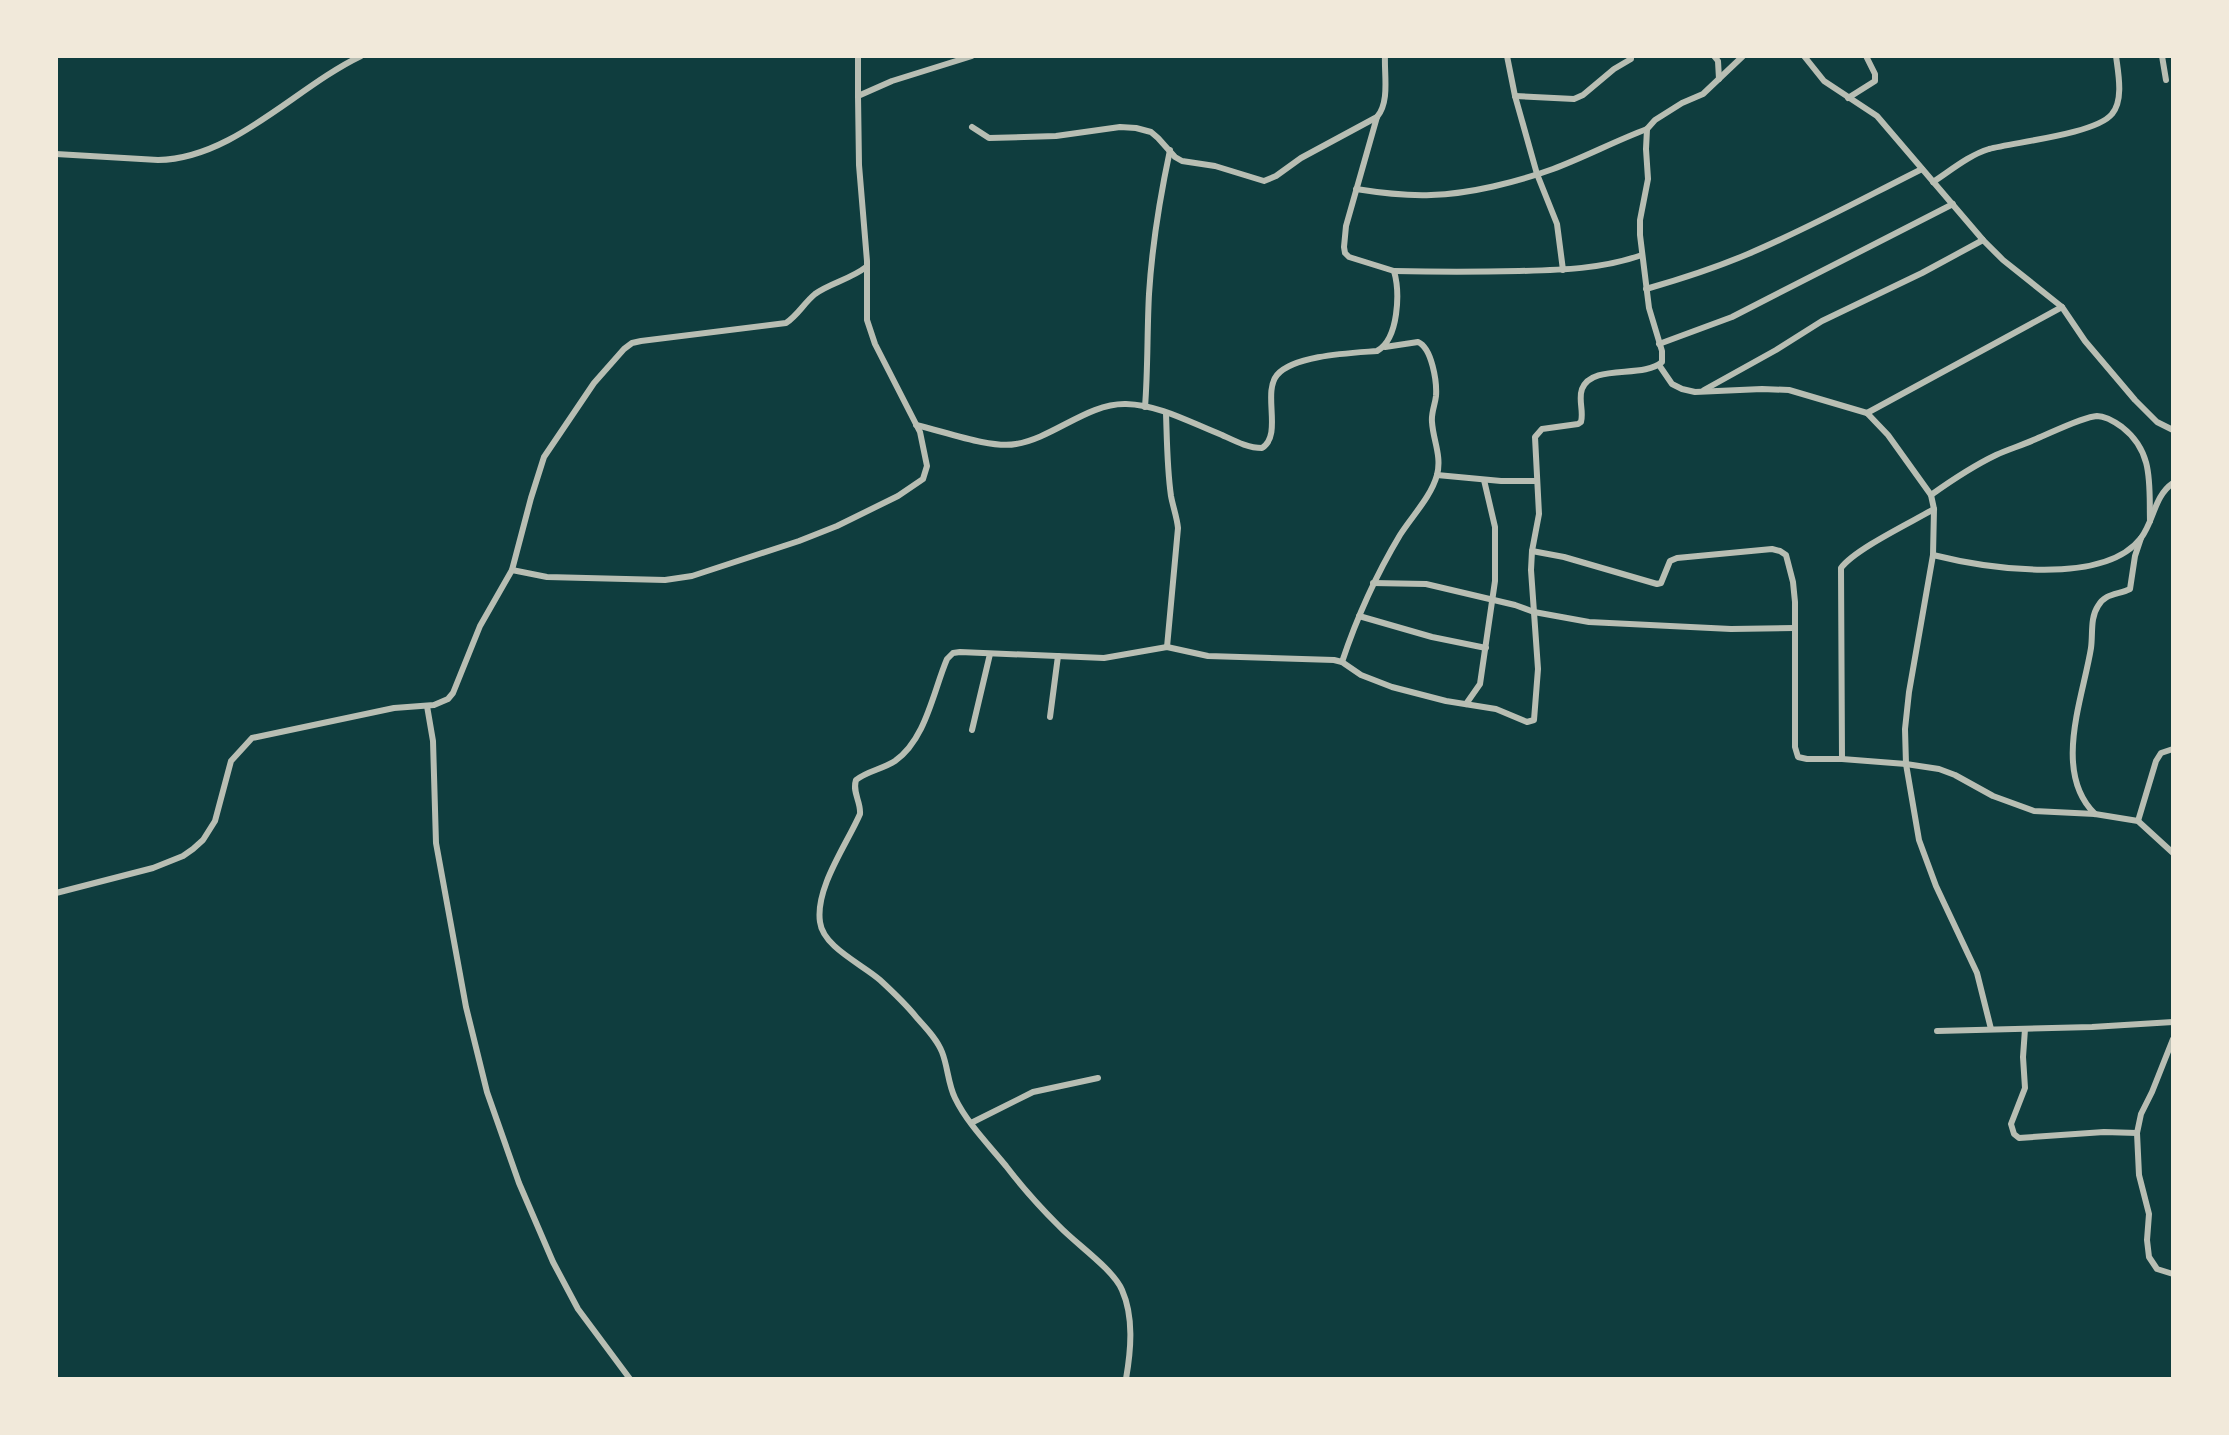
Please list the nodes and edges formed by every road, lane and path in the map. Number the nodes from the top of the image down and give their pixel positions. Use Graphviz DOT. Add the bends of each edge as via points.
graph roads {
  1 [pos="361,56"];
  2 [pos="858,56"];
  3 [pos="972,56"];
  4 [pos="1385,56"];
  5 [pos="1507,56"];
  6 [pos="1631,56"];
  7 [pos="1714,56"];
  8 [pos="1744,56"];
  9 [pos="1804,56"];
  10 [pos="1866,56"];
  11 [pos="2116,56"];
  12 [pos="2162,56"];
  13 [pos="1719,79"];
  14 [pos="2166,80"];
  15 [pos="859,96"];
  16 [pos="1515,96"];
  17 [pos="1848,98"];
  18 [pos="1377,117"];
  19 [pos="972,127"];
  20 [pos="1647,130"];
  21 [pos="1170,150"];
  22 [pos="56,154"];
  23 [pos="1922,169"];
  24 [pos="1537,174"];
  25 [pos="1933,182"];
  26 [pos="1356,189"];
  27 [pos="1953,204"];
  28 [pos="1983,240"];
  29 [pos="1642,255"];
  30 [pos="866,267"];
  31 [pos="1563,270"];
  32 [pos="1394,271"];
  33 [pos="1646,289"];
  34 [pos="2062,307"];
  35 [pos="1659,344"];
  36 [pos="1385,347"];
  37 [pos="1660,365"];
  38 [pos="1703,391"];
  39 [pos="1145,407"];
  40 [pos="1166,413"];
  41 [pos="1867,413"];
  42 [pos="916,425"];
  43 [pos="2173,430"];
  44 [pos="1437,475"];
  45 [pos="1484,480"];
  46 [pos="1536,481"];
  47 [pos="2173,483"];
  48 [pos="1931,495"];
  49 [pos="1934,509"];
  50 [pos="2150,521"];
  51 [pos="2141,538"];
  52 [pos="1532,551"];
  53 [pos="1933,555"];
  54 [pos="512,570"];
  55 [pos="1373,583"];
  56 [pos="1492,600"];
  57 [pos="1534,612"];
  58 [pos="1359,616"];
  59 [pos="1794,628"];
  60 [pos="1167,647"];
  61 [pos="1486,648"];
  62 [pos="990,654"];
  63 [pos="1058,656"];
  64 [pos="1342,662"];
  65 [pos="1465,704"];
  66 [pos="427,706"];
  67 [pos="1050,717"];
  68 [pos="972,730"];
  69 [pos="2173,749"];
  70 [pos="1842,759"];
  71 [pos="1906,764"];
  72 [pos="2095,814"];
  73 [pos="2138,821"];
  74 [pos="2173,853"];
  75 [pos="56,892"];
  76 [pos="2173,1022"];
  77 [pos="2025,1029"];
  78 [pos="1991,1030"];
  79 [pos="1937,1031"];
  80 [pos="2173,1039"];
  81 [pos="1098,1078"];
  82 [pos="971,1123"];
  83 [pos="2137,1133"];
  84 [pos="2173,1274"];
  85 [pos="630,1379"];
  86 [pos="1126,1379"];
  1 -- 22 [label="street" via="236,136 190,156 158,160"];
  2 -- 15 [label="street"];
  3 -- 15 [label="street"];
  4 -- 18 [label="street" via="1385,96"];
  5 -- 16 [label="street"];
  6 -- 16 [label="street" via="1574,99"];
  7 -- 13 [label="street"];
  8 -- 13 [label="street"];
  9 -- 17 [label="street" via="1824,81"];
  10 -- 17 [label="street" via="1875,81"];
  11 -- 25 [label="street" via="2118,102 2113,114 2095,125 1987,150"];
  12 -- 14 [label="street"];
  13 -- 20 [label="street" via="1703,94 1655,120"];
  15 -- 30 [label="street"];
  16 -- 24 [label="street"];
  17 -- 23 [label="street" via="1877,116"];
  18 -- 21 [label="street" via="1264,181 1216,166 1182,162"];
  18 -- 26 [label="street"];
  19 -- 21 [label="street" via="989,138 1136,128 1151,132"];
  20 -- 24 [label="street"];
  20 -- 29 [label="street"];
  21 -- 39 [label="street" via="1150,282"];
  23 -- 25 [label="street"];
  23 -- 33 [label="street" via="1748,254"];
  24 -- 26 [label="street" via="1434,195"];
  24 -- 31 [label="street" via="1557,224"];
  25 -- 27 [label="street"];
  26 -- 32 [label="street" via="1346,226 1345,253"];
  27 -- 28 [label="street"];
  27 -- 35 [label="street" via="1732,317"];
  28 -- 34 [label="street"];
  28 -- 38 [label="street" via="1822,321"];
  29 -- 31 [label="street" via="1617,264"];
  29 -- 33 [label="street"];
  30 -- 42 [label="street" via="867,320"];
  30 -- 54 [label="street" via="816,294 786,323 641,341 624,349 594,383 544,457"];
  31 -- 32 [label="street"];
  32 -- 36 [label="street" via="1397,307"];
  33 -- 35 [label="street"];
  34 -- 41 [label="street"];
  34 -- 43 [label="street" via="2129,394 2157,422"];
  35 -- 37 [label="street"];
  36 -- 40 [label="street" via="1322,356 1278,374 1272,387 1271,436 1262,448"];
  36 -- 44 [label="street" via="1418,342 1426,347 1436,381 1432,421"];
  37 -- 38 [label="street" via="1672,384"];
  37 -- 46 [label="street" via="1589,379 1581,390 1581,422 1538,431"];
  38 -- 41 [label="street" via="1789,390"];
  39 -- 40 [label="street"];
  39 -- 42 [label="street" via="1104,407 1015,445 996,445"];
  40 -- 60 [label="street" via="1167,460 1178,528"];
  41 -- 48 [label="street"];
  42 -- 54 [label="street" via="926,466 923,479 898,496 799,541 692,576 665,580 547,577"];
  44 -- 45 [label="street"];
  44 -- 55 [label="street"];
  45 -- 46 [label="street"];
  45 -- 56 [label="street" via="1495,535"];
  46 -- 52 [label="street" via="1539,514"];
  47 -- 50 [label="street" via="2160,496"];
  48 -- 49 [label="street"];
  48 -- 50 [label="street" via="1998,453 2100,416 2121,426 2142,448"];
  49 -- 53 [label="street"];
  49 -- 70 [label="street" via="1842,568"];
  50 -- 51 [label="street"];
  51 -- 53 [label="street" via="2116,558 2075,568 1989,566"];
  51 -- 72 [label="street" via="2132,585 2107,596 2096,609 2078,705 2075,771 2082,800"];
  52 -- 57 [label="street"];
  52 -- 59 [label="street" via="1657,584 1667,574 1670,561 1677,558 1780,551 1790,566"];
  53 -- 71 [label="street" via="1909,692"];
  54 -- 66 [label="street" via="480,626 453,693 441,703"];
  55 -- 56 [label="street" via="1426,584"];
  55 -- 58 [label="street"];
  56 -- 57 [label="street"];
  56 -- 61 [label="street"];
  57 -- 59 [label="street" via="1612,624"];
  57 -- 65 [label="street" via="1538,670 1534,720 1527,722 1496,709"];
  58 -- 61 [label="street"];
  58 -- 64 [label="street"];
  59 -- 70 [label="street" via="1796,753 1807,760"];
  60 -- 63 [label="street" via="1117,657"];
  60 -- 64 [label="street" via="1208,656"];
  61 -- 65 [label="street" via="1480,684"];
  62 -- 63 [label="street"];
  62 -- 68 [label="street"];
  62 -- 82 [label="street" via="953,653 910,747 893,763 856,780 860,814 831,870 820,910 820,923 831,944 878,978 932,1036 941,1050 954,1096"];
  63 -- 67 [label="street"];
  64 -- 65 [label="street" via="1375,681"];
  66 -- 75 [label="street" via="394,708 252,738 231,761 215,821 193,849 153,868"];
  66 -- 85 [label="street" via="438,855 487,1092 552,1262 578,1309"];
  69 -- 73 [label="street" via="2161,753 2156,761"];
  70 -- 71 [label="street"];
  71 -- 72 [label="street" via="1939,769 2034,811"];
  71 -- 78 [label="street" via="1919,840 1977,973"];
  72 -- 73 [label="street"];
  73 -- 74 [label="street"];
  76 -- 77 [label="street"];
  77 -- 78 [label="street"];
  77 -- 83 [label="street" via="2025,1088 2011,1124 2015,1136"];
  78 -- 79 [label="street"];
  80 -- 83 [label="street"];
  81 -- 82 [label="street" via="1033,1092"];
  82 -- 86 [label="street" via="1034,1200 1121,1288 1130,1340"];
  83 -- 84 [label="street" via="2138,1175 2149,1214 2149,1257 2157,1269"];
}
